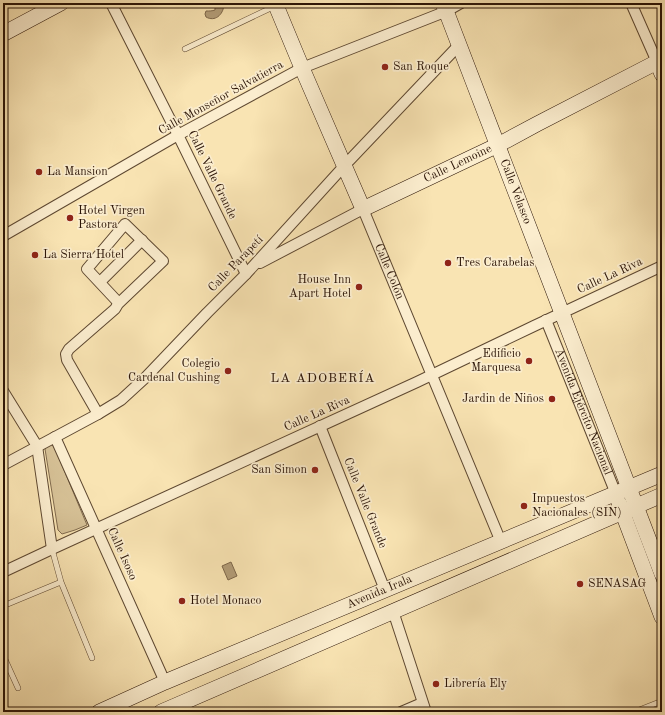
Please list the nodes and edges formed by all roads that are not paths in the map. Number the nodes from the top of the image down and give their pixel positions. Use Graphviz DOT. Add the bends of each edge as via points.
graph roads {
  1 [pos="61,3"];
  2 [pos="111,3"];
  3 [pos="461,3"];
  4 [pos="631,3"];
  5 [pos="276,4"];
  6 [pos="445,7"];
  7 [pos="3,34"];
  8 [pos="460,44"];
  9 [pos="185,49"];
  10 [pos="660,65"];
  11 [pos="302,68"];
  12 [pos="178,136"];
  13 [pos="498,145"];
  14 [pos="344,166"];
  15 [pos="363,209"];
  16 [pos="3,236"];
  17 [pos="142,240"];
  18 [pos="662,266"];
  19 [pos="250,270"];
  20 [pos="100,282"];
  21 [pos="118,304"];
  22 [pos="562,313"];
  23 [pos="546,320"];
  24 [pos="432,375"];
  25 [pos="3,391"];
  26 [pos="98,414"];
  27 [pos="320,426"];
  28 [pos="55,437"];
  29 [pos="37,446"];
  30 [pos="3,465"];
  31 [pos="662,474"];
  32 [pos="623,491"];
  33 [pos="662,495"];
  34 [pos="629,509"];
  35 [pos="96,529"];
  36 [pos="501,542"];
  37 [pos="52,549"];
  38 [pos="3,572"];
  39 [pos="662,574"];
  40 [pos="61,582"];
  41 [pos="385,590"];
  42 [pos="3,606"];
  43 [pos="393,611"];
  44 [pos="662,617"];
  45 [pos="3,655"];
  46 [pos="92,658"];
  47 [pos="165,682"];
  48 [pos="18,688"];
  49 [pos="662,701"];
  50 [pos="424,707"];
  51 [pos="182,708"];
  52 [pos="99,712"];
  53 [pos="161,712"];
  54 [pos="401,712"];
  55 [pos="634,712"];
  1 -- 7 [label="street"];
  2 -- 12 [label="street, Calle Valle Grande"];
  3 -- 6 [label="street, Calle Monseñor Salvatierra"];
  4 -- 10 [label="street"];
  5 -- 9 [label="lane"];
  5 -- 11 [label="street, Calle Colón"];
  6 -- 8 [label="street, Calle Velasco"];
  6 -- 11 [label="street, Calle Monseñor Salvatierra"];
  8 -- 13 [label="street, Calle Velasco"];
  8 -- 14 [label="street, Calle Parapetí"];
  10 -- 13 [label="street, Calle Lemoine"];
  11 -- 12 [label="street, Calle Monseñor Salvatierra"];
  11 -- 14 [label="street, Calle Colón"];
  12 -- 16 [label="street, Calle Monseñor Salvatierra"];
  12 -- 19 [label="street, Calle Valle Grande"];
  13 -- 15 [label="street, Calle Lemoine"];
  13 -- 22 [label="street, Calle Velasco"];
  14 -- 15 [label="street, Calle Colón"];
  14 -- 19 [label="street, Calle Parapetí"];
  15 -- 19 [label="street, Calle Lemoine"];
  15 -- 24 [label="street, Calle Colón"];
  17 -- 20 [label="street"];
  17 -- 20 [label="street" via="125,224 87,269"];
  17 -- 21 [label="street" via="163,261"];
  18 -- 22 [label="street, Calle La Riva"];
  19 -- 26 [label="street, Calle Parapetí" via="146,378 121,400"];
  20 -- 21 [label="street"];
  21 -- 26 [label="street" via="66,354"];
  22 -- 23 [label="street, Calle La Riva"];
  22 -- 32 [label="street, Avenida Ejército Nacional"];
  23 -- 24 [label="street, Calle La Riva"];
  23 -- 32 [label="street, Avenida Ejército Nacional"];
  24 -- 27 [label="street, Calle La Riva"];
  24 -- 36 [label="street, Calle Colón"];
  25 -- 29 [label="street"];
  26 -- 28 [label="street, Calle Parapetí"];
  27 -- 35 [label="street, Calle La Riva"];
  27 -- 41 [label="street, Calle Valle Grande"];
  28 -- 29 [label="street, Calle Parapetí"];
  28 -- 35 [label="street, Calle Isoso"];
  29 -- 30 [label="street, Calle Parapetí"];
  29 -- 37 [label="street"];
  31 -- 32 [label="street, Avenida Irala"];
  32 -- 34 [label="street, Avenida Ejército Nacional"];
  32 -- 36 [label="street, Avenida Irala"];
  33 -- 34 [label="street, Avenida Irala"];
  34 -- 39 [label="street, Avenida Ejército Nacional"];
  34 -- 43 [label="street, Avenida Irala"];
  34 -- 44 [label="street, Avenida Ejército Nacional"];
  35 -- 37 [label="street, Calle La Riva"];
  35 -- 47 [label="street, Calle Isoso"];
  36 -- 41 [label="street, Avenida Irala"];
  37 -- 38 [label="street, Calle La Riva"];
  37 -- 40 [label="lane"];
  40 -- 42 [label="lane"];
  40 -- 46 [label="lane"];
  41 -- 47 [label="street, Avenida Irala"];
  43 -- 50 [label="street"];
  43 -- 51 [label="street, Avenida Irala"];
  45 -- 48 [label="lane"];
  47 -- 52 [label="street, Avenida Irala"];
  49 -- 55 [label="lane"];
  50 -- 54 [label="street"];
  51 -- 53 [label="street, Avenida Irala"];
}
